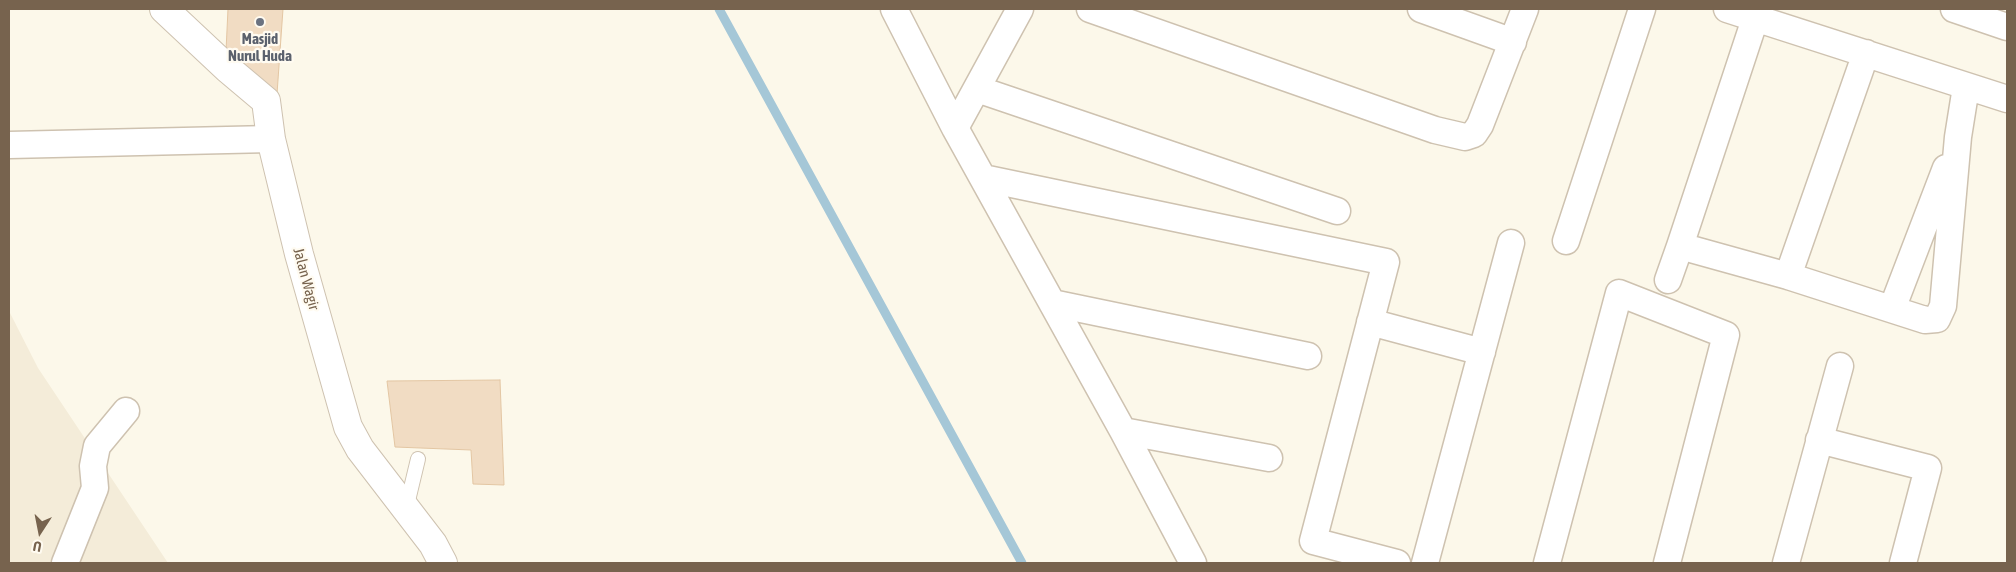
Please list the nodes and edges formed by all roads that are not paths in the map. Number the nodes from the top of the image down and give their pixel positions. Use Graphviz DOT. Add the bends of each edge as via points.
graph roads {
  1 [pos="164,9"];
  2 [pos="894,9"];
  3 [pos="1020,9"];
  4 [pos="1090,9"];
  5 [pos="1421,9"];
  6 [pos="1525,9"];
  7 [pos="1642,9"];
  8 [pos="1727,9"];
  9 [pos="1954,9"];
  10 [pos="1755,19"];
  11 [pos="2007,27"];
  12 [pos="1514,42"];
  13 [pos="1866,53"];
  14 [pos="1966,87"];
  15 [pos="977,89"];
  16 [pos="2007,99"];
  17 [pos="955,128"];
  18 [pos="1958,137"];
  19 [pos="271,139"];
  20 [pos="9,145"];
  21 [pos="983,178"];
  22 [pos="1337,211"];
  23 [pos="1566,241"];
  24 [pos="1512,243"];
  25 [pos="1680,246"];
  26 [pos="1788,276"];
  27 [pos="1668,280"];
  28 [pos="1052,303"];
  29 [pos="1892,309"];
  30 [pos="1370,322"];
  31 [pos="1482,352"];
  32 [pos="1308,356"];
  33 [pos="1840,366"];
  34 [pos="126,411"];
  35 [pos="1122,431"];
  36 [pos="1819,440"];
  37 [pos="1269,458"];
  38 [pos="418,459"];
  39 [pos="405,510"];
  40 [pos="65,563"];
  41 [pos="443,563"];
  42 [pos="1193,563"];
  43 [pos="1397,563"];
  44 [pos="1425,563"];
  45 [pos="1547,563"];
  46 [pos="1668,563"];
  47 [pos="1786,563"];
  48 [pos="1903,563"];
  1 -- 19 [label="street, Jalan Wagir" via="266,101"];
  2 -- 17 [label="street"];
  3 -- 15 [label="street"];
  4 -- 12 [label="street" via="1435,130 1466,137 1474,134 1480,125"];
  5 -- 12 [label="street"];
  6 -- 12 [label="street"];
  7 -- 23 [label="street"];
  8 -- 10 [label="street"];
  9 -- 11 [label="street"];
  10 -- 13 [label="street"];
  10 -- 25 [label="street"];
  13 -- 14 [label="street"];
  13 -- 26 [label="street"];
  14 -- 16 [label="street"];
  14 -- 18 [label="street"];
  15 -- 17 [label="street"];
  15 -- 22 [label="street"];
  17 -- 21 [label="street"];
  18 -- 29 [label="street"];
  18 -- 29 [label="street" via="1941,314 1937,319 1926,320"];
  19 -- 20 [label="street"];
  19 -- 39 [label="street, Jalan Wagir" via="299,254 348,428"];
  21 -- 28 [label="street"];
  21 -- 30 [label="street" via="1386,262"];
  24 -- 31 [label="street"];
  25 -- 26 [label="street"];
  25 -- 27 [label="street"];
  26 -- 29 [label="street"];
  28 -- 32 [label="street"];
  28 -- 35 [label="street"];
  30 -- 31 [label="street"];
  30 -- 43 [label="street" via="1313,541"];
  31 -- 44 [label="street"];
  33 -- 36 [label="street"];
  34 -- 40 [label="street" via="97,446 95,488"];
  35 -- 37 [label="street"];
  35 -- 42 [label="street"];
  36 -- 47 [label="street"];
  36 -- 48 [label="street" via="1928,468"];
  38 -- 39 [label="lane"];
  39 -- 41 [label="street, Jalan Wagir" via="433,544"];
  45 -- 46 [label="street" via="1620,292 1726,335"];
}
